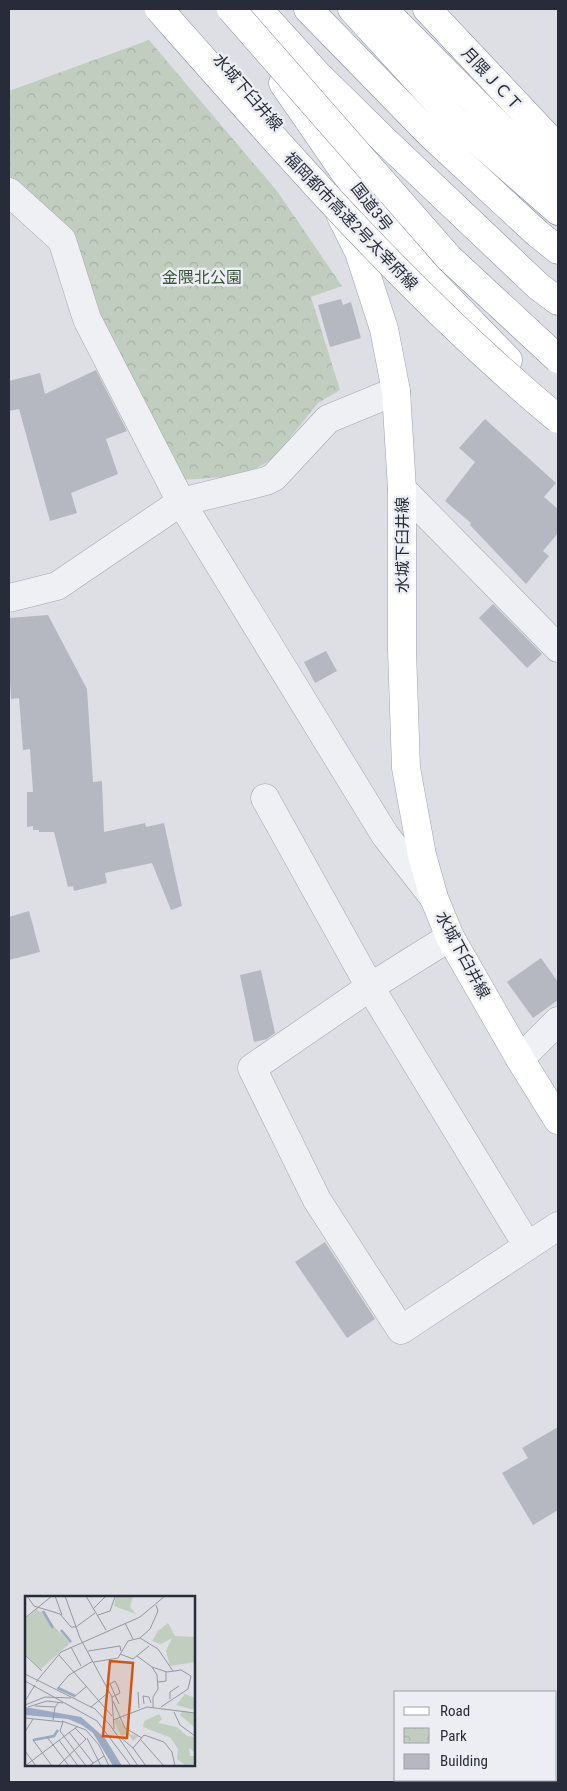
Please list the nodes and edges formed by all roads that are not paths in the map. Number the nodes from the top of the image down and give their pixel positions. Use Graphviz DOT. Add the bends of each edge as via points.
graph roads {
  1 [pos="159,9"];
  2 [pos="168,9"];
  3 [pos="231,9"];
  4 [pos="258,9"];
  5 [pos="308,9"];
  6 [pos="352,9"];
  7 [pos="383,9"];
  8 [pos="427,9"];
  9 [pos="558,148"];
  10 [pos="558,181"];
  11 [pos="9,192"];
  12 [pos="558,211"];
  13 [pos="558,250"];
  14 [pos="558,301"];
  15 [pos="558,359"];
  16 [pos="396,391"];
  17 [pos="558,407"];
  18 [pos="558,419"];
  19 [pos="402,489"];
  20 [pos="181,502"];
  21 [pos="9,598"];
  22 [pos="558,648"];
  23 [pos="265,798"];
  24 [pos="434,898"];
  25 [pos="450,937"];
  26 [pos="370,987"];
  27 [pos="558,1021"];
  28 [pos="520,1059"];
  29 [pos="558,1120"];
  30 [pos="558,1226"];
  31 [pos="527,1245"];
  1 -- 18 [label="main road, 福岡都市高速2号太宰府線, bridge" via="388,262 513,382"];
  2 -- 16 [label="main road, 水城下臼井線" via="207,44 272,118 330,194 359,252 384,328"];
  3 -- 15 [label="main road, bridge" via="449,258"];
  3 -- 17 [label="main road, 国道3号" via="345,173 422,271 540,393"];
  4 -- 14 [label="main road" via="383,140 538,286"];
  5 -- 13 [label="main road" via="430,134"];
  6 -- 12 [label="main road" via="453,119"];
  7 -- 10 [label="main road" via="502,130"];
  8 -- 9 [label="main road, 月隈ＪＣＴ"];
  11 -- 20 [label="street" via="62,240 87,319"];
  16 -- 19 [label="main road, 水城下臼井線"];
  16 -- 20 [label="street" via="328,419 266,482"];
  19 -- 22 [label="street"];
  19 -- 24 [label="main road, 水城下臼井線" via="406,768 422,855"];
  20 -- 21 [label="street" via="56,586"];
  20 -- 24 [label="street" via="385,835"];
  23 -- 26 [label="street"];
  24 -- 25 [label="main road, 水城下臼井線"];
  25 -- 26 [label="street"];
  25 -- 28 [label="main road, 水城下臼井線"];
  26 -- 31 [label="street"];
  26 -- 31 [label="street" via="252,1068 317,1200 401,1330"];
  27 -- 28 [label="street"];
  28 -- 29 [label="main road, 水城下臼井線"];
  30 -- 31 [label="street"];
}
